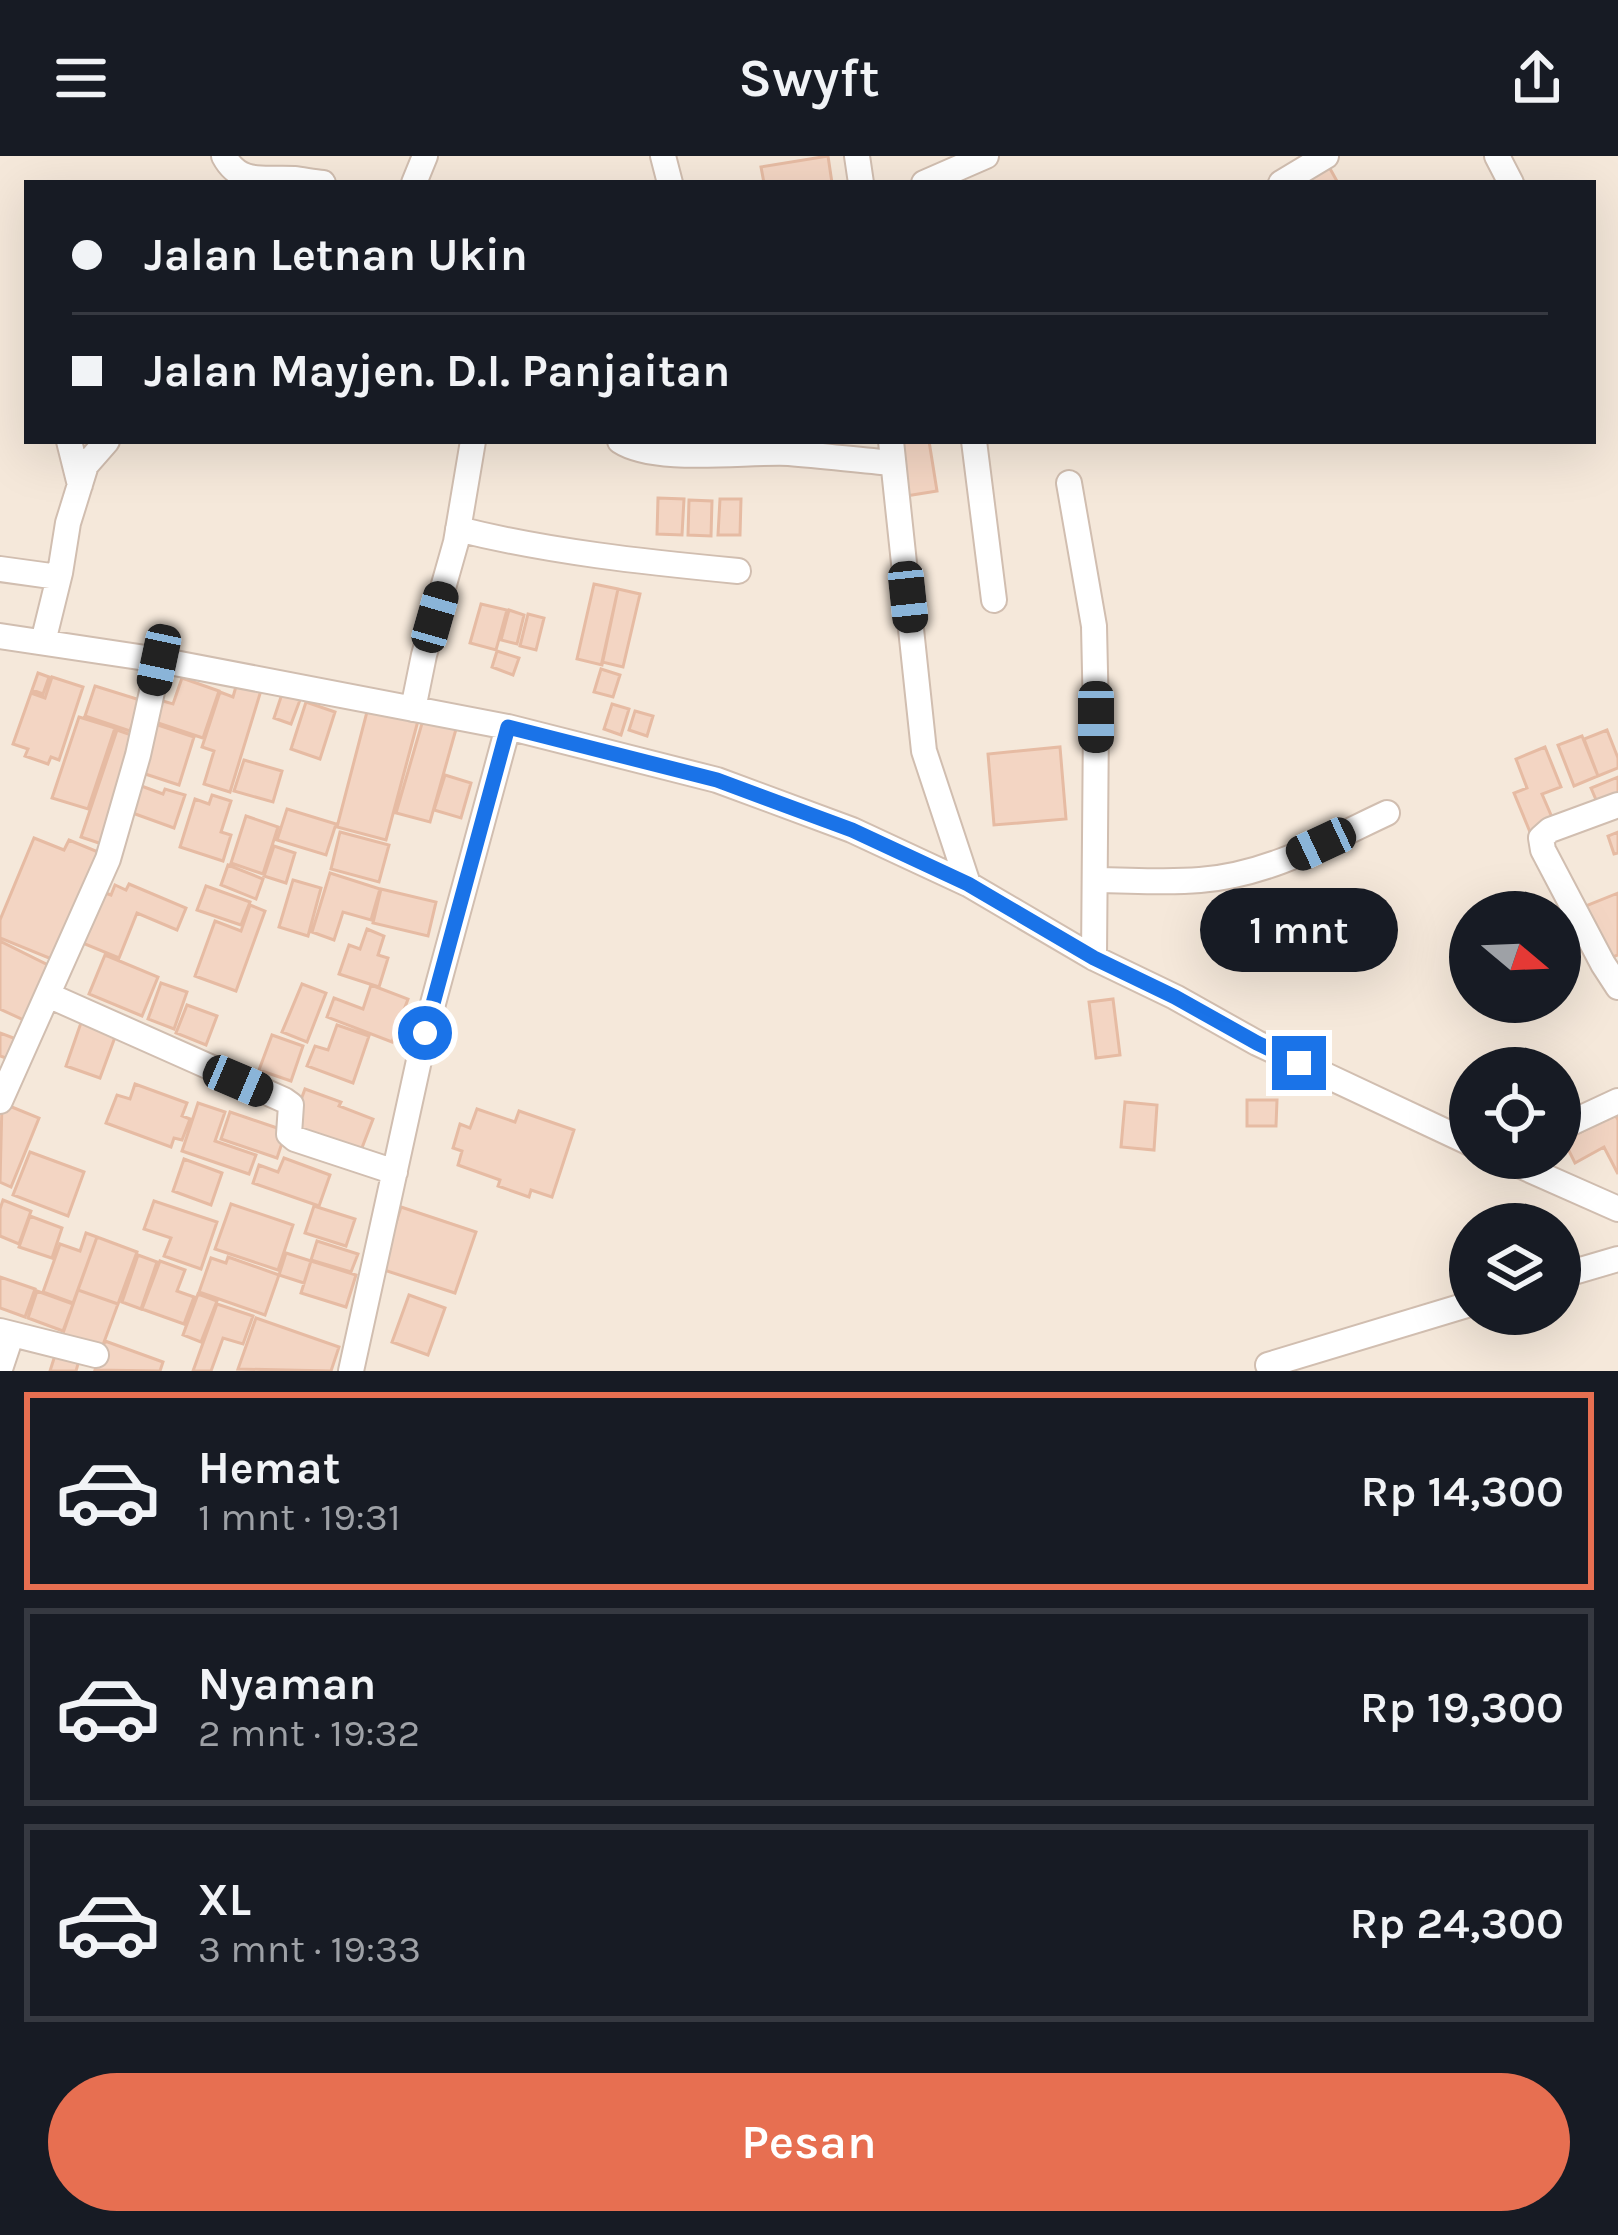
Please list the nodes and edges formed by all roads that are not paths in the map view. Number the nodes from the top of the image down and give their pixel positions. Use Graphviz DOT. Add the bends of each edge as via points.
graph roads {
  1 [pos="224,156"];
  2 [pos="986,156"];
  3 [pos="1326,156"];
  4 [pos="300,180"];
  5 [pos="930,180"];
  6 [pos="1286,180"];
  7 [pos="70,444"];
  8 [pos="104,444"];
  9 [pos="472,444"];
  10 [pos="626,444"];
  11 [pos="974,444"];
  12 [pos="892,452"];
  13 [pos="1070,483"];
  14 [pos="80,485"];
  15 [pos="458,529"];
  16 [pos="0,569"];
  17 [pos="738,571"];
  18 [pos="58,577"];
  19 [pos="994,600"];
  20 [pos="0,636"];
  21 [pos="44,642"];
  22 [pos="159,660"];
  23 [pos="414,700"];
  24 [pos="508,727"];
  25 [pos="1618,806"];
  26 [pos="1387,813"];
  27 [pos="1095,880"];
  28 [pos="968,884"];
  29 [pos="1094,958"];
  30 [pos="1618,987"];
  31 [pos="48,995"];
  32 [pos="0,1101"];
  33 [pos="1618,1101"];
  34 [pos="1581,1118"];
  35 [pos="1449,1132"];
  36 [pos="395,1172"];
  37 [pos="1551,1179"];
  38 [pos="1618,1208"];
  39 [pos="1618,1258"];
  40 [pos="1581,1269"];
  41 [pos="1449,1310"];
  42 [pos="6,1333"];
  43 [pos="96,1355"];
  44 [pos="1268,1365"];
  45 [pos="0,1370"];
  46 [pos="351,1371"];
  1 -- 4 [label="street" via="252,179"];
  2 -- 5 [label="street"];
  3 -- 6 [label="street"];
  7 -- 14 [label="street"];
  8 -- 14 [label="street"];
  9 -- 15 [label="street"];
  10 -- 12 [label="street" via="668,453"];
  11 -- 19 [label="street"];
  12 -- 28 [label="street" via="924,751"];
  13 -- 27 [label="street" via="1094,626"];
  14 -- 18 [label="street"];
  15 -- 17 [label="street"];
  15 -- 23 [label="street"];
  16 -- 18 [label="street"];
  18 -- 21 [label="street"];
  20 -- 21 [label="street"];
  21 -- 22 [label="street"];
  22 -- 23 [label="street"];
  22 -- 31 [label="street" via="108,859"];
  23 -- 24 [label="street"];
  24 -- 28 [label="street" via="717,780"];
  24 -- 36 [label="street"];
  25 -- 30 [label="street" via="1541,838"];
  26 -- 27 [label="street" via="1245,873"];
  27 -- 29 [label="street"];
  28 -- 29 [label="street"];
  29 -- 35 [label="street"];
  31 -- 32 [label="street"];
  31 -- 36 [label="street" via="284,1100 296,1139"];
  33 -- 34 [label="street"];
  36 -- 46 [label="street"];
  37 -- 38 [label="street"];
  39 -- 40 [label="street"];
  41 -- 44 [label="street"];
  42 -- 43 [label="street"];
  42 -- 45 [label="street"];
}
